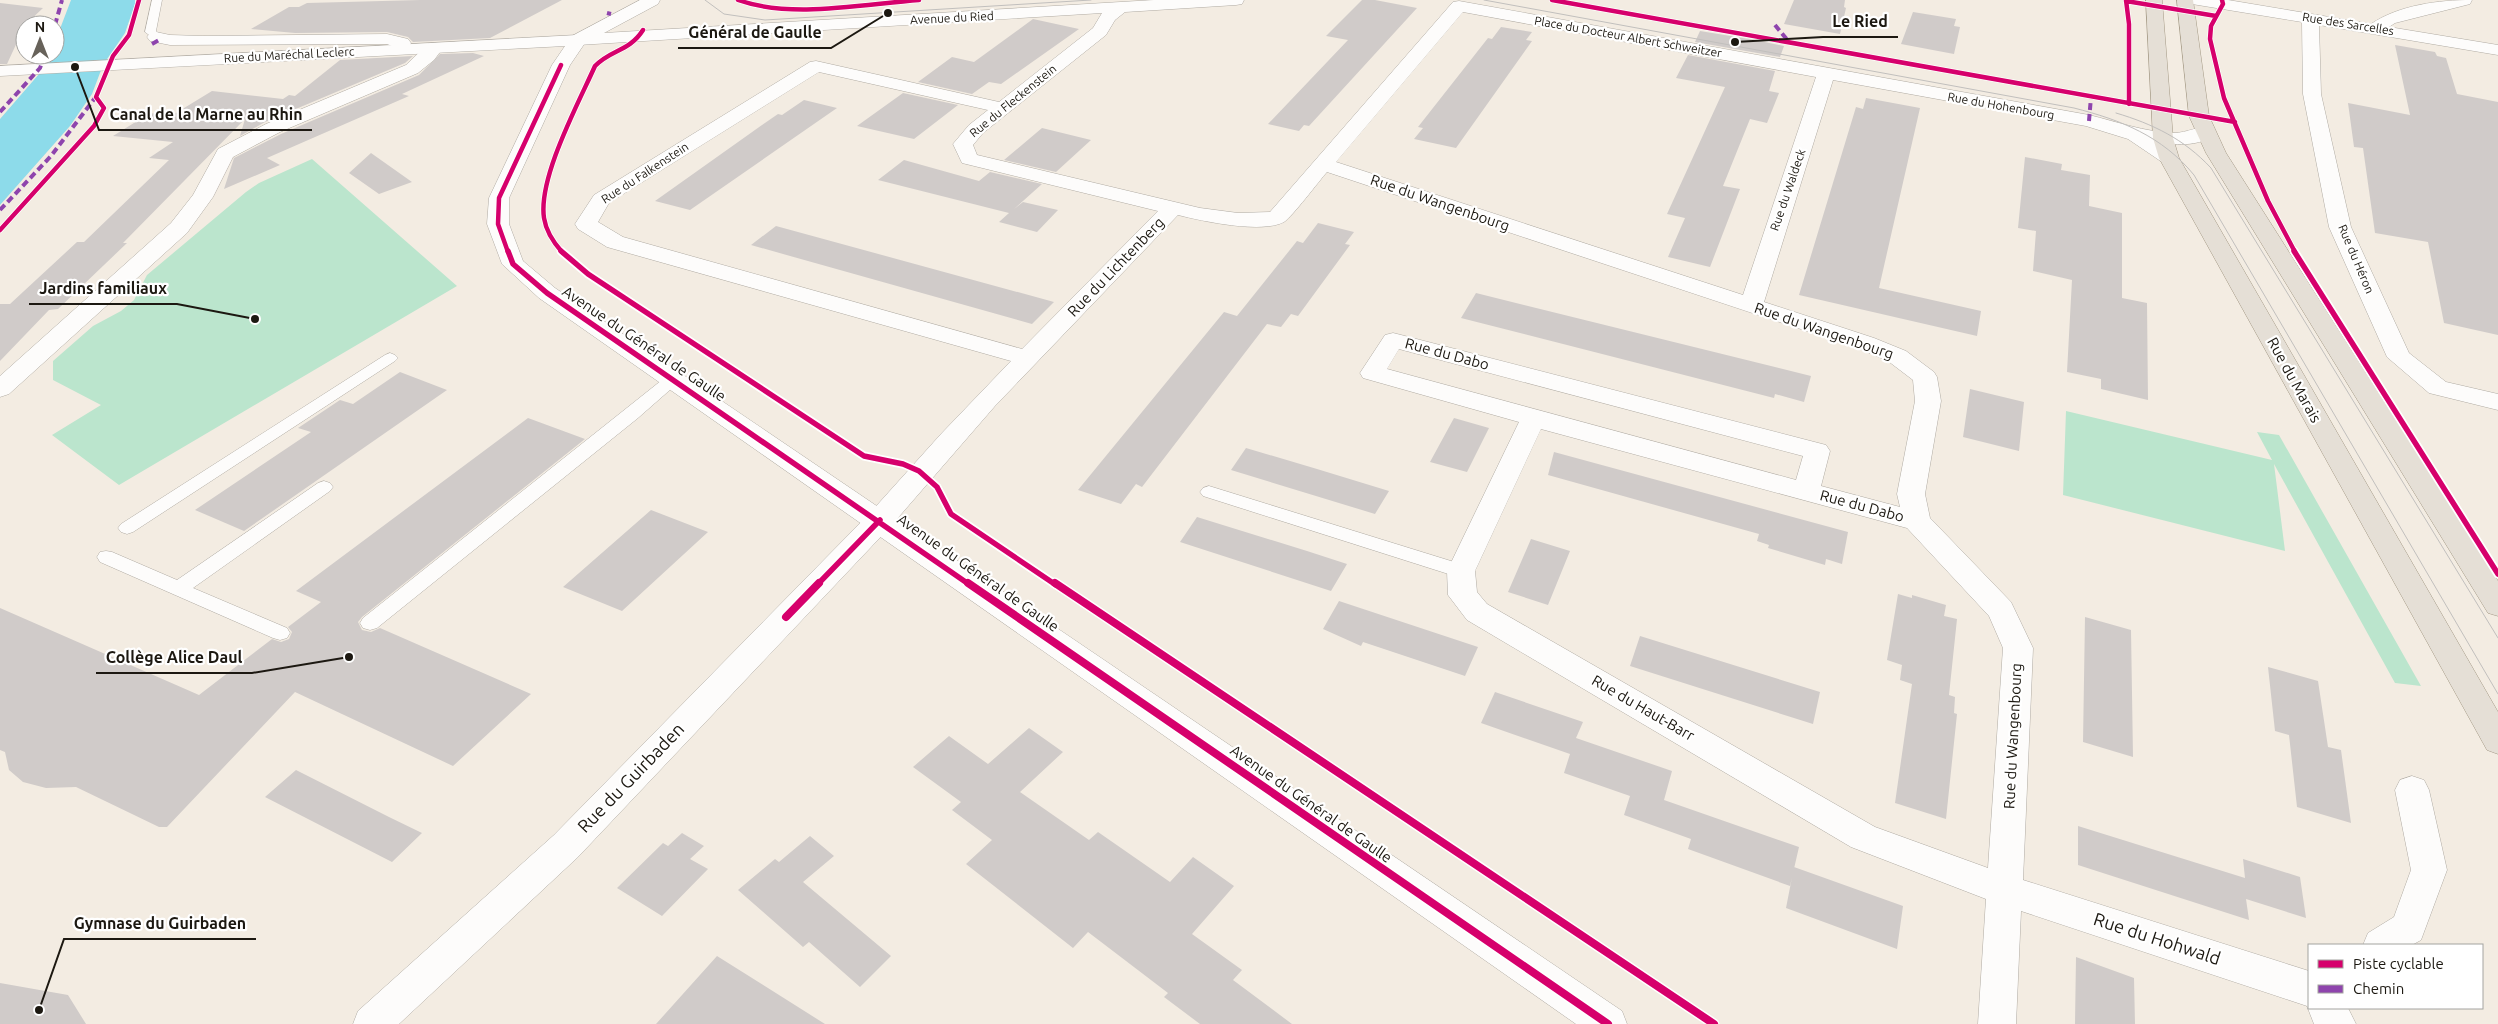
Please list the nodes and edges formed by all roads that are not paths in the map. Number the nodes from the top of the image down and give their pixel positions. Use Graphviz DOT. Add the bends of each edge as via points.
graph roads {
  1 [pos="157,0"];
  2 [pos="652,0"];
  3 [pos="1236,0"];
  4 [pos="2154,0"];
  5 [pos="2185,0"];
  6 [pos="2198,0"];
  7 [pos="2454,1"];
  8 [pos="1459,6"];
  9 [pos="1121,7"];
  10 [pos="993,8"];
  11 [pos="2310,18"];
  12 [pos="2375,28"];
  13 [pos="156,37"];
  14 [pos="578,40"];
  15 [pos="434,48"];
  16 [pos="400,49"];
  17 [pos="2498,50"];
  18 [pos="0,71"];
  19 [pos="1826,74"];
  20 [pos="1002,108"];
  21 [pos="2205,132"];
  22 [pos="2166,148"];
  23 [pos="1323,164"];
  24 [pos="1173,208"];
  25 [pos="1751,306"];
  26 [pos="390,358"];
  27 [pos="1028,358"];
  28 [pos="673,379"];
  29 [pos="0,388"];
  30 [pos="2498,402"];
  31 [pos="1533,420"];
  32 [pos="324,487"];
  33 [pos="1209,492"];
  34 [pos="1806,492"];
  35 [pos="880,520"];
  36 [pos="1917,521"];
  37 [pos="127,528"];
  38 [pos="106,557"];
  39 [pos="1461,571"];
  40 [pos="178,589"];
  41 [pos="2498,605"];
  42 [pos="370,623"];
  43 [pos="280,633"];
  44 [pos="2498,741"];
  45 [pos="2412,790"];
  46 [pos="2005,890"];
  47 [pos="2383,944"];
  48 [pos="2308,989"];
  49 [pos="2326,1009"];
  50 [pos="372,1024"];
  51 [pos="1608,1024"];
  52 [pos="1997,1024"];
  53 [pos="2337,1024"];
  1 -- 13 [label="lane" via="150,32"];
  2 -- 14 [label="street"];
  3 -- 9 [label="street, Avenue du Ried"];
  4 -- 22 [label="main road, Rue du Marais"];
  5 -- 21 [label="main road" via="2199,116"];
  6 -- 11 [label="street, Rue des Sarcelles"];
  7 -- 12 [label="street" via="2389,19"];
  8 -- 19 [label="street, Place du Docteur Albert Schweitzer"];
  8 -- 23 [label="street, Rue du Lichtenberg"];
  9 -- 10 [label="street, Avenue du Ried"];
  9 -- 20 [label="street, Rue du Fleckenstein" via="1108,17 1100,31"];
  10 -- 14 [label="street, Avenue du Ried"];
  11 -- 12 [label="street, Rue des Sarcelles"];
  11 -- 30 [label="street, Rue du Héron" via="2312,94 2340,227 2399,357 2438,388"];
  12 -- 17 [label="street, Rue des Sarcelles"];
  13 -- 16 [label="street" via="202,41 386,39 402,43"];
  14 -- 15 [label="street, Rue du Maréchal Leclerc"];
  14 -- 28 [label="street, Avenue du Général de Gaulle" via="561,65 499,198 498,224 514,264 547,293"];
  15 -- 16 [label="street, Rue du Maréchal Leclerc"];
  15 -- 29 [label="street" via="412,69 225,152 203,197 179,228"];
  16 -- 18 [label="street, Rue du Maréchal Leclerc"];
  19 -- 22 [label="street, Rue du Hohenbourg" via="2089,121 2121,129"];
  19 -- 25 [label="street, Rue du Waldeck"];
  20 -- 24 [label="street, Rue du Fleckenstein" via="963,144 969,159"];
  20 -- 27 [label="street, Rue du Falkenstein" via="816,66 600,199 586,224 615,242"];
  21 -- 22 [label="street, Rue du Hohenbourg"];
  21 -- 41 [label="main road"];
  22 -- 44 [label="main road, Rue du Marais"];
  23 -- 24 [label="street, Rue du Lichtenberg" via="1277,217 1253,222 1214,218"];
  23 -- 25 [label="street, Rue du Wangenbourg"];
  24 -- 27 [label="street, Rue du Lichtenberg"];
  25 -- 36 [label="street, Rue du Wangenbourg" via="1898,356 1925,377 1928,401 1911,494"];
  26 -- 37 [label="lane"];
  27 -- 35 [label="street, Rue du Lichtenberg"];
  28 -- 35 [label="street, Avenue du Général de Gaulle"];
  28 -- 42 [label="lane"];
  31 -- 34 [label="street, Rue du Dabo"];
  31 -- 34 [label="street, Rue du Dabo" via="1372,373 1393,340 1816,451"];
  31 -- 39 [label="street, Rue du Haut-Barr"];
  32 -- 40 [label="lane"];
  33 -- 39 [label="lane"];
  34 -- 36 [label="street, Rue du Dabo"];
  35 -- 50 [label="street, Rue du Guirbaden" via="566,846"];
  35 -- 51 [label="street, Avenue du Général de Gaulle"];
  36 -- 46 [label="street, Rue du Wangenbourg" via="2001,610 2018,648"];
  38 -- 40 [label="lane"];
  39 -- 46 [label="street, Rue du Haut-Barr" via="1462,595 1477,612 1863,837"];
  40 -- 43 [label="lane"];
  45 -- 47 [label="street" via="2429,870 2408,928"];
  46 -- 48 [label="street, Rue du Hohwald"];
  46 -- 52 [label="street, Rue du Wangenbourg"];
  49 -- 53 [label="street"];
}
